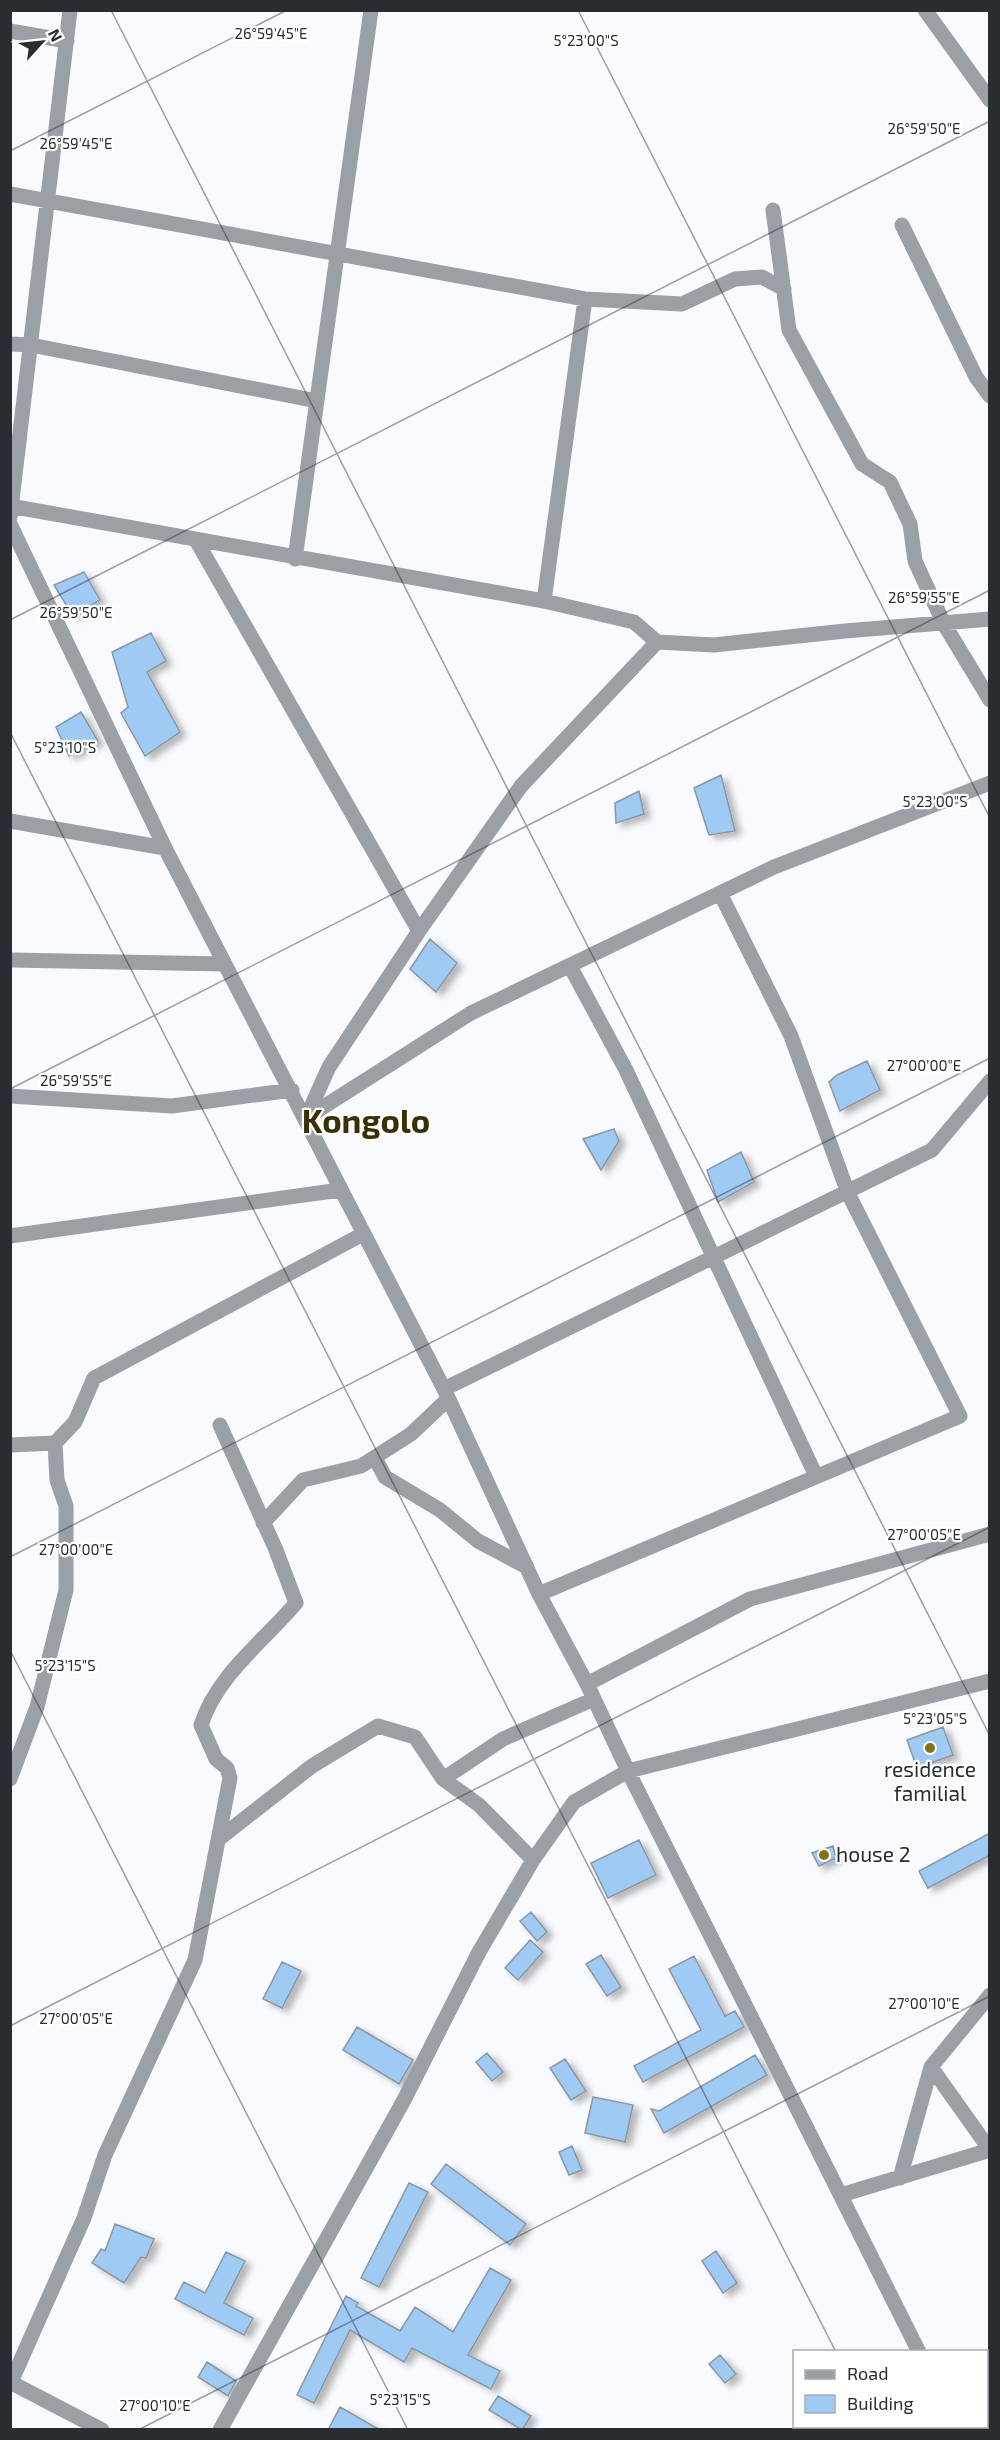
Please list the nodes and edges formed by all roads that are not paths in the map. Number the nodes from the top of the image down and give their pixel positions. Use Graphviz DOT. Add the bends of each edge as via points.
graph roads {
  1 [pos="70,10"];
  2 [pos="372,10"];
  3 [pos="925,10"];
  4 [pos="10,31"];
  5 [pos="67,41"];
  6 [pos="990,100"];
  7 [pos="10,194"];
  8 [pos="48,200"];
  9 [pos="773,210"];
  10 [pos="902,225"];
  11 [pos="339,252"];
  12 [pos="784,290"];
  13 [pos="585,299"];
  14 [pos="10,344"];
  15 [pos="31,345"];
  16 [pos="990,396"];
  17 [pos="317,401"];
  18 [pos="11,510"];
  19 [pos="10,524"];
  20 [pos="196,540"];
  21 [pos="295,559"];
  22 [pos="544,601"];
  23 [pos="990,619"];
  24 [pos="944,624"];
  25 [pos="657,642"];
  26 [pos="990,700"];
  27 [pos="990,783"];
  28 [pos="10,820"];
  29 [pos="165,848"];
  30 [pos="720,893"];
  31 [pos="419,931"];
  32 [pos="10,960"];
  33 [pos="225,964"];
  34 [pos="570,966"];
  35 [pos="990,1081"];
  36 [pos="292,1090"];
  37 [pos="10,1096"];
  38 [pos="306,1118"];
  39 [pos="340,1190"];
  40 [pos="848,1193"];
  41 [pos="363,1234"];
  42 [pos="10,1236"];
  43 [pos="714,1258"];
  44 [pos="446,1394"];
  45 [pos="220,1425"];
  46 [pos="55,1443"];
  47 [pos="10,1445"];
  48 [pos="375,1458"];
  49 [pos="816,1476"];
  50 [pos="263,1523"];
  51 [pos="990,1534"];
  52 [pos="527,1567"];
  53 [pos="539,1593"];
  54 [pos="990,1681"];
  55 [pos="587,1684"];
  56 [pos="594,1700"];
  57 [pos="628,1771"];
  58 [pos="10,1779"];
  59 [pos="443,1779"];
  60 [pos="220,1838"];
  61 [pos="533,1860"];
  62 [pos="990,1995"];
  63 [pos="931,2067"];
  64 [pos="990,2150"];
  65 [pos="900,2178"];
  66 [pos="841,2195"];
  67 [pos="918,2350"];
  68 [pos="11,2382"];
  69 [pos="102,2430"];
  70 [pos="220,2430"];
  1 -- 5 [label="street"];
  2 -- 11 [label="street"];
  3 -- 6 [label="street"];
  4 -- 5 [label="street"];
  5 -- 8 [label="street"];
  7 -- 8 [label="street"];
  8 -- 11 [label="street"];
  8 -- 15 [label="street"];
  9 -- 12 [label="street"];
  10 -- 16 [label="street" via="976,377"];
  11 -- 13 [label="street"];
  11 -- 17 [label="street"];
  12 -- 13 [label="street" via="762,277 735,279 682,304"];
  12 -- 24 [label="street" via="789,330 862,464 890,482 910,524 915,561"];
  13 -- 22 [label="street"];
  14 -- 15 [label="street"];
  15 -- 17 [label="street"];
  15 -- 18 [label="street"];
  17 -- 21 [label="street"];
  18 -- 20 [label="street"];
  19 -- 29 [label="street"];
  20 -- 21 [label="street"];
  20 -- 31 [label="street"];
  21 -- 22 [label="street"];
  22 -- 25 [label="street" via="634,622"];
  23 -- 24 [label="street"];
  24 -- 25 [label="street" via="845,630 714,645"];
  24 -- 26 [label="street"];
  25 -- 31 [label="street" via="522,786"];
  27 -- 30 [label="street" via="774,867"];
  28 -- 29 [label="street"];
  29 -- 33 [label="street"];
  30 -- 34 [label="street"];
  30 -- 40 [label="street" via="791,1036"];
  31 -- 38 [label="street" via="329,1067"];
  32 -- 33 [label="street"];
  33 -- 36 [label="street"];
  34 -- 38 [label="street" via="471,1013"];
  34 -- 43 [label="street" via="626,1070"];
  35 -- 40 [label="street" via="932,1150"];
  36 -- 37 [label="street" via="172,1106"];
  36 -- 38 [label="street"];
  38 -- 39 [label="street"];
  39 -- 41 [label="street"];
  39 -- 42 [label="street"];
  40 -- 43 [label="street"];
  40 -- 49 [label="street" via="960,1416"];
  41 -- 44 [label="street"];
  41 -- 46 [label="street" via="94,1378 75,1422"];
  43 -- 44 [label="street"];
  43 -- 49 [label="street"];
  44 -- 48 [label="street" via="411,1434"];
  44 -- 52 [label="street"];
  45 -- 50 [label="street"];
  46 -- 47 [label="street"];
  46 -- 58 [label="street" via="57,1480 66,1506 66,1590 37,1707"];
  48 -- 50 [label="street" via="361,1466 303,1480"];
  48 -- 52 [label="street" via="385,1477 440,1510 478,1541"];
  49 -- 53 [label="street"];
  50 -- 60 [label="street" via="296,1603 224,1679 201,1725 230,1779"];
  51 -- 55 [label="street" via="750,1599"];
  52 -- 53 [label="street"];
  53 -- 55 [label="street"];
  54 -- 57 [label="street"];
  55 -- 56 [label="street"];
  56 -- 57 [label="street"];
  56 -- 59 [label="street" via="503,1739"];
  57 -- 61 [label="street" via="574,1802"];
  57 -- 66 [label="street"];
  59 -- 60 [label="street" via="414,1737 378,1726 312,1766"];
  59 -- 61 [label="street" via="479,1805"];
  60 -- 68 [label="street" via="195,1960 105,2155 84,2218"];
  61 -- 70 [label="street" via="479,1952 404,2100"];
  62 -- 63 [label="street"];
  63 -- 64 [label="street"];
  63 -- 65 [label="street"];
  64 -- 65 [label="street"];
  65 -- 66 [label="street"];
  66 -- 67 [label="street"];
  68 -- 69 [label="street"];
}
